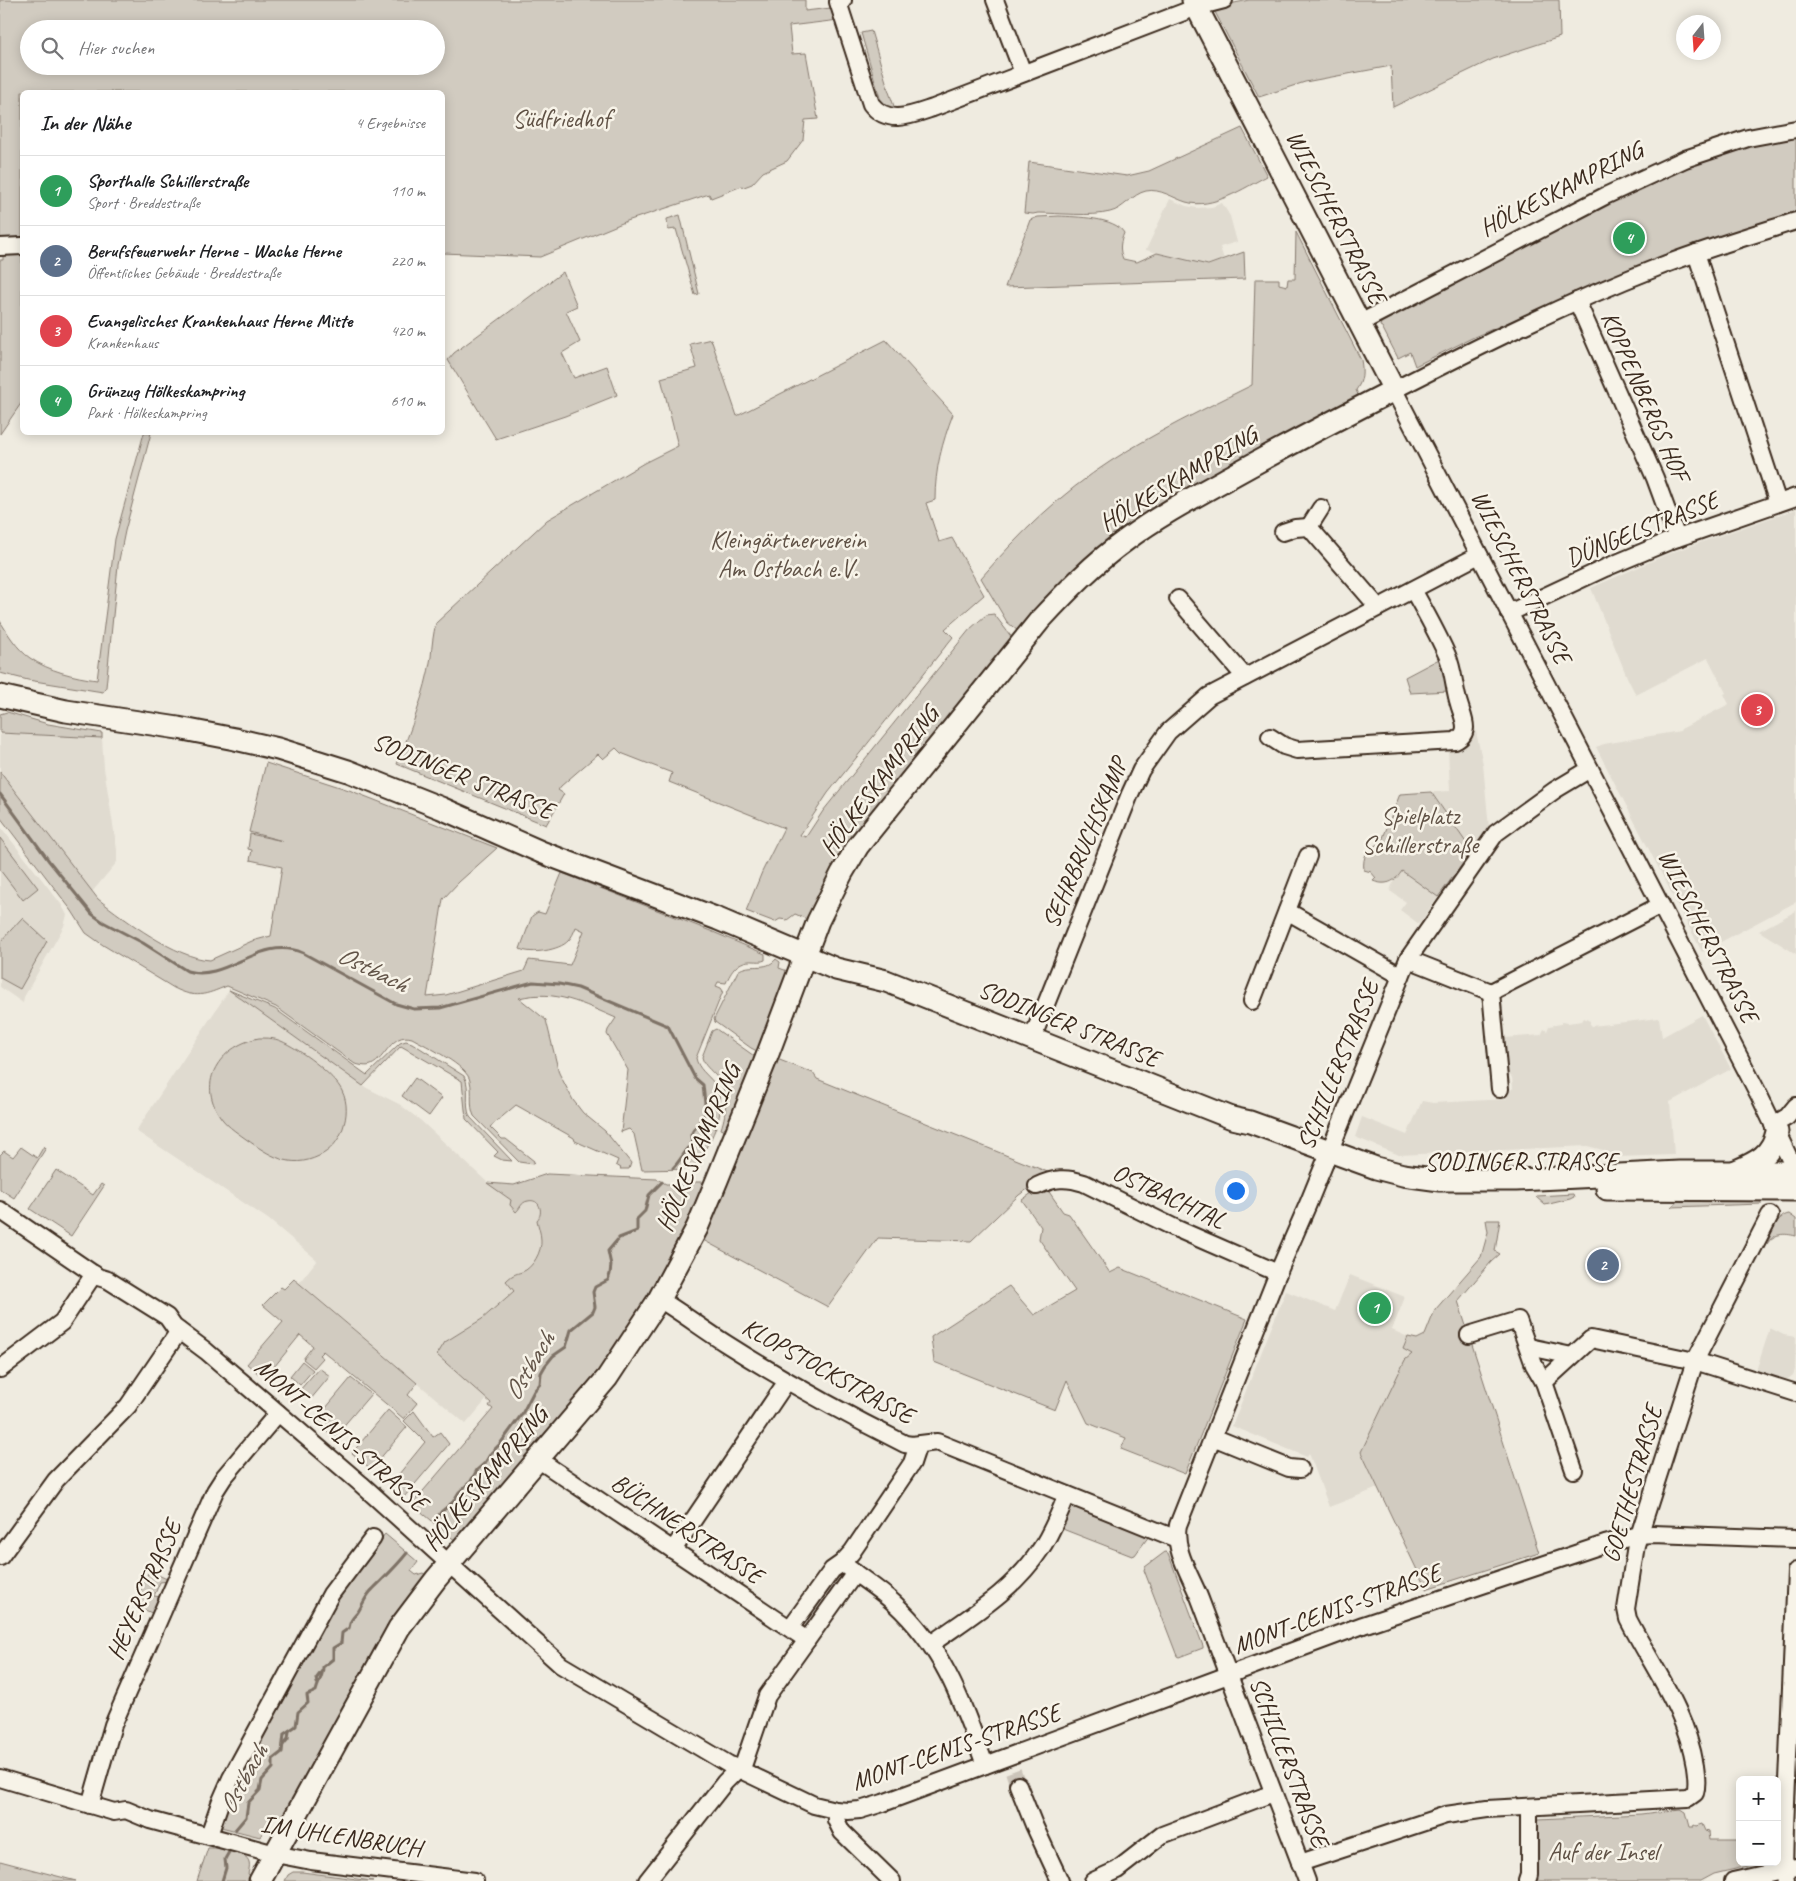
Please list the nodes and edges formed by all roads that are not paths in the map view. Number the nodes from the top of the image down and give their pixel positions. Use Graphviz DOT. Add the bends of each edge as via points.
graph roads {
  1 [pos="843,0"];
  2 [pos="995,0"];
  3 [pos="1224,0"];
  4 [pos="1195,4"];
  5 [pos="1023,74"];
  6 [pos="1796,129"];
  7 [pos="1796,222"];
  8 [pos="20,246"];
  9 [pos="0,247"];
  10 [pos="1696,253"];
  11 [pos="1577,302"];
  12 [pos="1360,323"];
  13 [pos="1394,390"];
  14 [pos="1796,497"];
  15 [pos="1778,503"];
  16 [pos="1321,508"];
  17 [pos="1309,527"];
  18 [pos="1283,532"];
  19 [pos="1677,538"];
  20 [pos="1479,555"];
  21 [pos="1413,590"];
  22 [pos="1178,599"];
  23 [pos="1378,608"];
  24 [pos="1509,613"];
  25 [pos="1245,677"];
  26 [pos="0,683"];
  27 [pos="0,696"];
  28 [pos="1270,737"];
  29 [pos="1590,769"];
  30 [pos="1308,856"];
  31 [pos="1660,905"];
  32 [pos="1287,911"];
  33 [pos="807,949"];
  34 [pos="1408,959"];
  35 [pos="1401,976"];
  36 [pos="1490,992"];
  37 [pos="1252,1001"];
  38 [pos="1032,1039"];
  39 [pos="1500,1089"];
  40 [pos="1796,1106"];
  41 [pos="1775,1128"];
  42 [pos="1328,1157"];
  43 [pos="1735,1172"];
  44 [pos="1796,1172"];
  45 [pos="1037,1186"];
  46 [pos="1796,1190"];
  47 [pos="0,1210"];
  48 [pos="1770,1215"];
  49 [pos="1278,1273"];
  50 [pos="96,1276"];
  51 [pos="659,1299"];
  52 [pos="177,1329"];
  53 [pos="1470,1335"];
  54 [pos="1529,1346"];
  55 [pos="1572,1356"];
  56 [pos="1695,1361"];
  57 [pos="0,1369"];
  58 [pos="787,1381"];
  59 [pos="1544,1382"];
  60 [pos="1796,1393"];
  61 [pos="278,1413"];
  62 [pos="1213,1438"];
  63 [pos="918,1445"];
  64 [pos="539,1460"];
  65 [pos="1300,1469"];
  66 [pos="1574,1470"];
  67 [pos="1067,1494"];
  68 [pos="1639,1535"];
  69 [pos="373,1538"];
  70 [pos="1177,1539"];
  71 [pos="1796,1539"];
  72 [pos="673,1550"];
  73 [pos="0,1557"];
  74 [pos="449,1564"];
  75 [pos="848,1568"];
  76 [pos="1796,1571"];
  77 [pos="790,1628"];
  78 [pos="807,1640"];
  79 [pos="931,1644"];
  80 [pos="1229,1674"];
  81 [pos="985,1765"];
  82 [pos="739,1770"];
  83 [pos="1013,1771"];
  84 [pos="0,1778"];
  85 [pos="1274,1792"];
  86 [pos="90,1805"];
  87 [pos="1529,1808"];
  88 [pos="835,1810"];
  89 [pos="209,1835"];
  90 [pos="275,1854"];
  91 [pos="1300,1863"];
  92 [pos="1788,1873"];
  93 [pos="260,1881"];
  94 [pos="475,1881"];
  95 [pos="647,1881"];
  96 [pos="892,1881"];
  97 [pos="1060,1881"];
  98 [pos="1093,1881"];
  99 [pos="1307,1881"];
  100 [pos="1527,1881"];
  101 [pos="1733,1881"];
  1 -- 5 [label="street" via="838,2 871,104 884,115 904,118"];
  2 -- 5 [label="street"];
  3 -- 4 [label="street"];
  4 -- 5 [label="street"];
  4 -- 12 [label="main road, WIESCHERSTRASSE"];
  6 -- 12 [label="street, HÖLKESKAMPRING" via="1748,138 1685,158"];
  7 -- 10 [label="street, HÖLKESKAMPRING"];
  8 -- 9 [label="street"];
  10 -- 11 [label="street, HÖLKESKAMPRING"];
  10 -- 15 [label="street"];
  11 -- 13 [label="street, HÖLKESKAMPRING"];
  11 -- 19 [label="street, KOPPENBERGS HOF" via="1655,478"];
  12 -- 13 [label="main road, WIESCHERSTRASSE"];
  13 -- 20 [label="street, WIESCHERSTRASSE"];
  13 -- 33 [label="main road, HÖLKESKAMPRING" via="1169,511 1125,540 1068,590 1017,648 858,846"];
  14 -- 15 [label="street, DÜNGELSTRASSE"];
  15 -- 19 [label="street, DÜNGELSTRASSE"];
  16 -- 17 [label="street"];
  17 -- 18 [label="street"];
  17 -- 23 [label="street"];
  19 -- 24 [label="street, DÜNGELSTRASSE"];
  20 -- 21 [label="street, SEHRBRUCHSKAMP"];
  20 -- 24 [label="street, WIESCHERSTRASSE"];
  21 -- 23 [label="street, SEHRBRUCHSKAMP"];
  21 -- 28 [label="street" via="1448,657 1464,717 1464,734 1455,741 1297,750"];
  22 -- 25 [label="street"];
  23 -- 25 [label="street, SEHRBRUCHSKAMP"];
  24 -- 29 [label="street, WIESCHERSTRASSE"];
  25 -- 38 [label="street, SEHRBRUCHSKAMP" via="1209,696 1185,716 1168,732 1141,770"];
  26 -- 33 [label="main road, SODINGER STRASSE" via="63,699 227,725 316,749 395,778"];
  27 -- 33 [label="main road, SODINGER STRASSE" via="59,710 235,739 340,768 541,852 718,920"];
  29 -- 31 [label="street, WIESCHERSTRASSE"];
  29 -- 34 [label="street, SCHILLERSTRASSE" via="1496,833"];
  30 -- 32 [label="street"];
  31 -- 36 [label="street"];
  31 -- 41 [label="street, WIESCHERSTRASSE"];
  32 -- 35 [label="street"];
  32 -- 37 [label="street"];
  33 -- 38 [label="main road, SODINGER STRASSE" via="861,964 886,980"];
  33 -- 51 [label="main road, HÖLKESKAMPRING" via="764,1064 696,1228"];
  34 -- 35 [label="street, SCHILLERSTRASSE"];
  34 -- 36 [label="street"];
  35 -- 42 [label="street, SCHILLERSTRASSE"];
  36 -- 39 [label="street"];
  38 -- 42 [label="main road, SODINGER STRASSE" via="1232,1118 1248,1129"];
  40 -- 41 [label="street"];
  41 -- 43 [label="main road" via="1773,1146 1768,1153"];
  41 -- 44 [label="street, WIESCHERSTRASSE"];
  42 -- 43 [label="main road, SODINGER STRASSE" via="1392,1173 1440,1180"];
  42 -- 46 [label="main road, SODINGER STRASSE" via="1374,1182 1444,1193 1603,1189"];
  42 -- 49 [label="street, SCHILLERSTRASSE"];
  43 -- 44 [label="main road, SODINGER STRASSE"];
  45 -- 49 [label="street, OSTBACHTAL" via="1056,1178 1076,1180"];
  47 -- 50 [label="street, MONT-CENIS-STRASSE"];
  48 -- 56 [label="street, GOETHESTRASSE"];
  49 -- 62 [label="street, SCHILLERSTRASSE"];
  50 -- 52 [label="street, MONT-CENIS-STRASSE" via="108,1280 167,1318"];
  50 -- 57 [label="street" via="62,1322"];
  51 -- 58 [label="street, KLOPSTOCKSTRASSE"];
  51 -- 64 [label="main road, HÖLKESKAMPRING" via="607,1378"];
  52 -- 61 [label="street, MONT-CENIS-STRASSE"];
  52 -- 73 [label="street" via="128,1406 56,1480"];
  53 -- 54 [label="street" via="1518,1320"];
  54 -- 55 [label="street"];
  54 -- 59 [label="street" via="1534,1366"];
  55 -- 56 [label="street" via="1585,1338"];
  55 -- 59 [label="street"];
  56 -- 60 [label="street"];
  56 -- 68 [label="street, GOETHESTRASSE"];
  58 -- 63 [label="street, KLOPSTOCKSTRASSE" via="905,1444"];
  58 -- 72 [label="street"];
  59 -- 66 [label="street"];
  61 -- 74 [label="street, MONT-CENIS-STRASSE"];
  61 -- 86 [label="street, HEYERSTRASSE" via="215,1491 112,1726"];
  62 -- 65 [label="street" via="1289,1468"];
  62 -- 70 [label="street, SCHILLERSTRASSE" via="1178,1525"];
  63 -- 67 [label="street, KLOPSTOCKSTRASSE" via="937,1442"];
  63 -- 75 [label="street" via="912,1463 852,1552"];
  64 -- 72 [label="street, BÜCHNERSTRASSE"];
  64 -- 74 [label="main road, HÖLKESKAMPRING"];
  67 -- 70 [label="street, KLOPSTOCKSTRASSE"];
  67 -- 79 [label="street" via="1049,1536 1021,1574 995,1598"];
  68 -- 71 [label="street, MONT-CENIS-STRASSE"];
  68 -- 80 [label="street, MONT-CENIS-STRASSE" via="1406,1610"];
  68 -- 87 [label="street, GOETHESTRASSE" via="1626,1614 1668,1688 1690,1744 1697,1781 1695,1793 1688,1798"];
  69 -- 89 [label="street" via="330,1594 231,1778"];
  70 -- 80 [label="street, SCHILLERSTRASSE" via="1180,1554"];
  72 -- 77 [label="street, BÜCHNERSTRASSE"];
  74 -- 82 [label="street, MONT-CENIS-STRASSE" via="561,1665"];
  74 -- 90 [label="main road, HÖLKESKAMPRING" via="396,1634"];
  75 -- 77 [label="street" via="832,1570"];
  75 -- 78 [label="street"];
  75 -- 79 [label="street" via="895,1604"];
  76 -- 92 [label="street"];
  77 -- 78 [label="street, BÜCHNERSTRASSE"];
  78 -- 82 [label="street" via="767,1696 748,1757"];
  79 -- 81 [label="street" via="959,1695"];
  80 -- 83 [label="street, MONT-CENIS-STRASSE"];
  80 -- 85 [label="street, SCHILLERSTRASSE"];
  81 -- 83 [label="street, MONT-CENIS-STRASSE"];
  81 -- 88 [label="street, MONT-CENIS-STRASSE" via="872,1807"];
  82 -- 88 [label="street, MONT-CENIS-STRASSE" via="814,1805"];
  82 -- 95 [label="street" via="725,1782"];
  83 -- 97 [label="street"];
  84 -- 86 [label="street, IM UHLENBRUCH"];
  85 -- 91 [label="street, SCHILLERSTRASSE"];
  85 -- 98 [label="street" via="1162,1835 1117,1870"];
  86 -- 89 [label="street, IM UHLENBRUCH" via="114,1812 126,1810 150,1820"];
  87 -- 91 [label="street" via="1446,1815"];
  87 -- 100 [label="street" via="1530,1875"];
  88 -- 96 [label="street" via="842,1832"];
  89 -- 90 [label="street, IM UHLENBRUCH"];
  90 -- 93 [label="main road, HÖLKESKAMPRING"];
  90 -- 94 [label="street, IM UHLENBRUCH"];
  91 -- 99 [label="street, SCHILLERSTRASSE"];
  92 -- 101 [label="street"];
}
